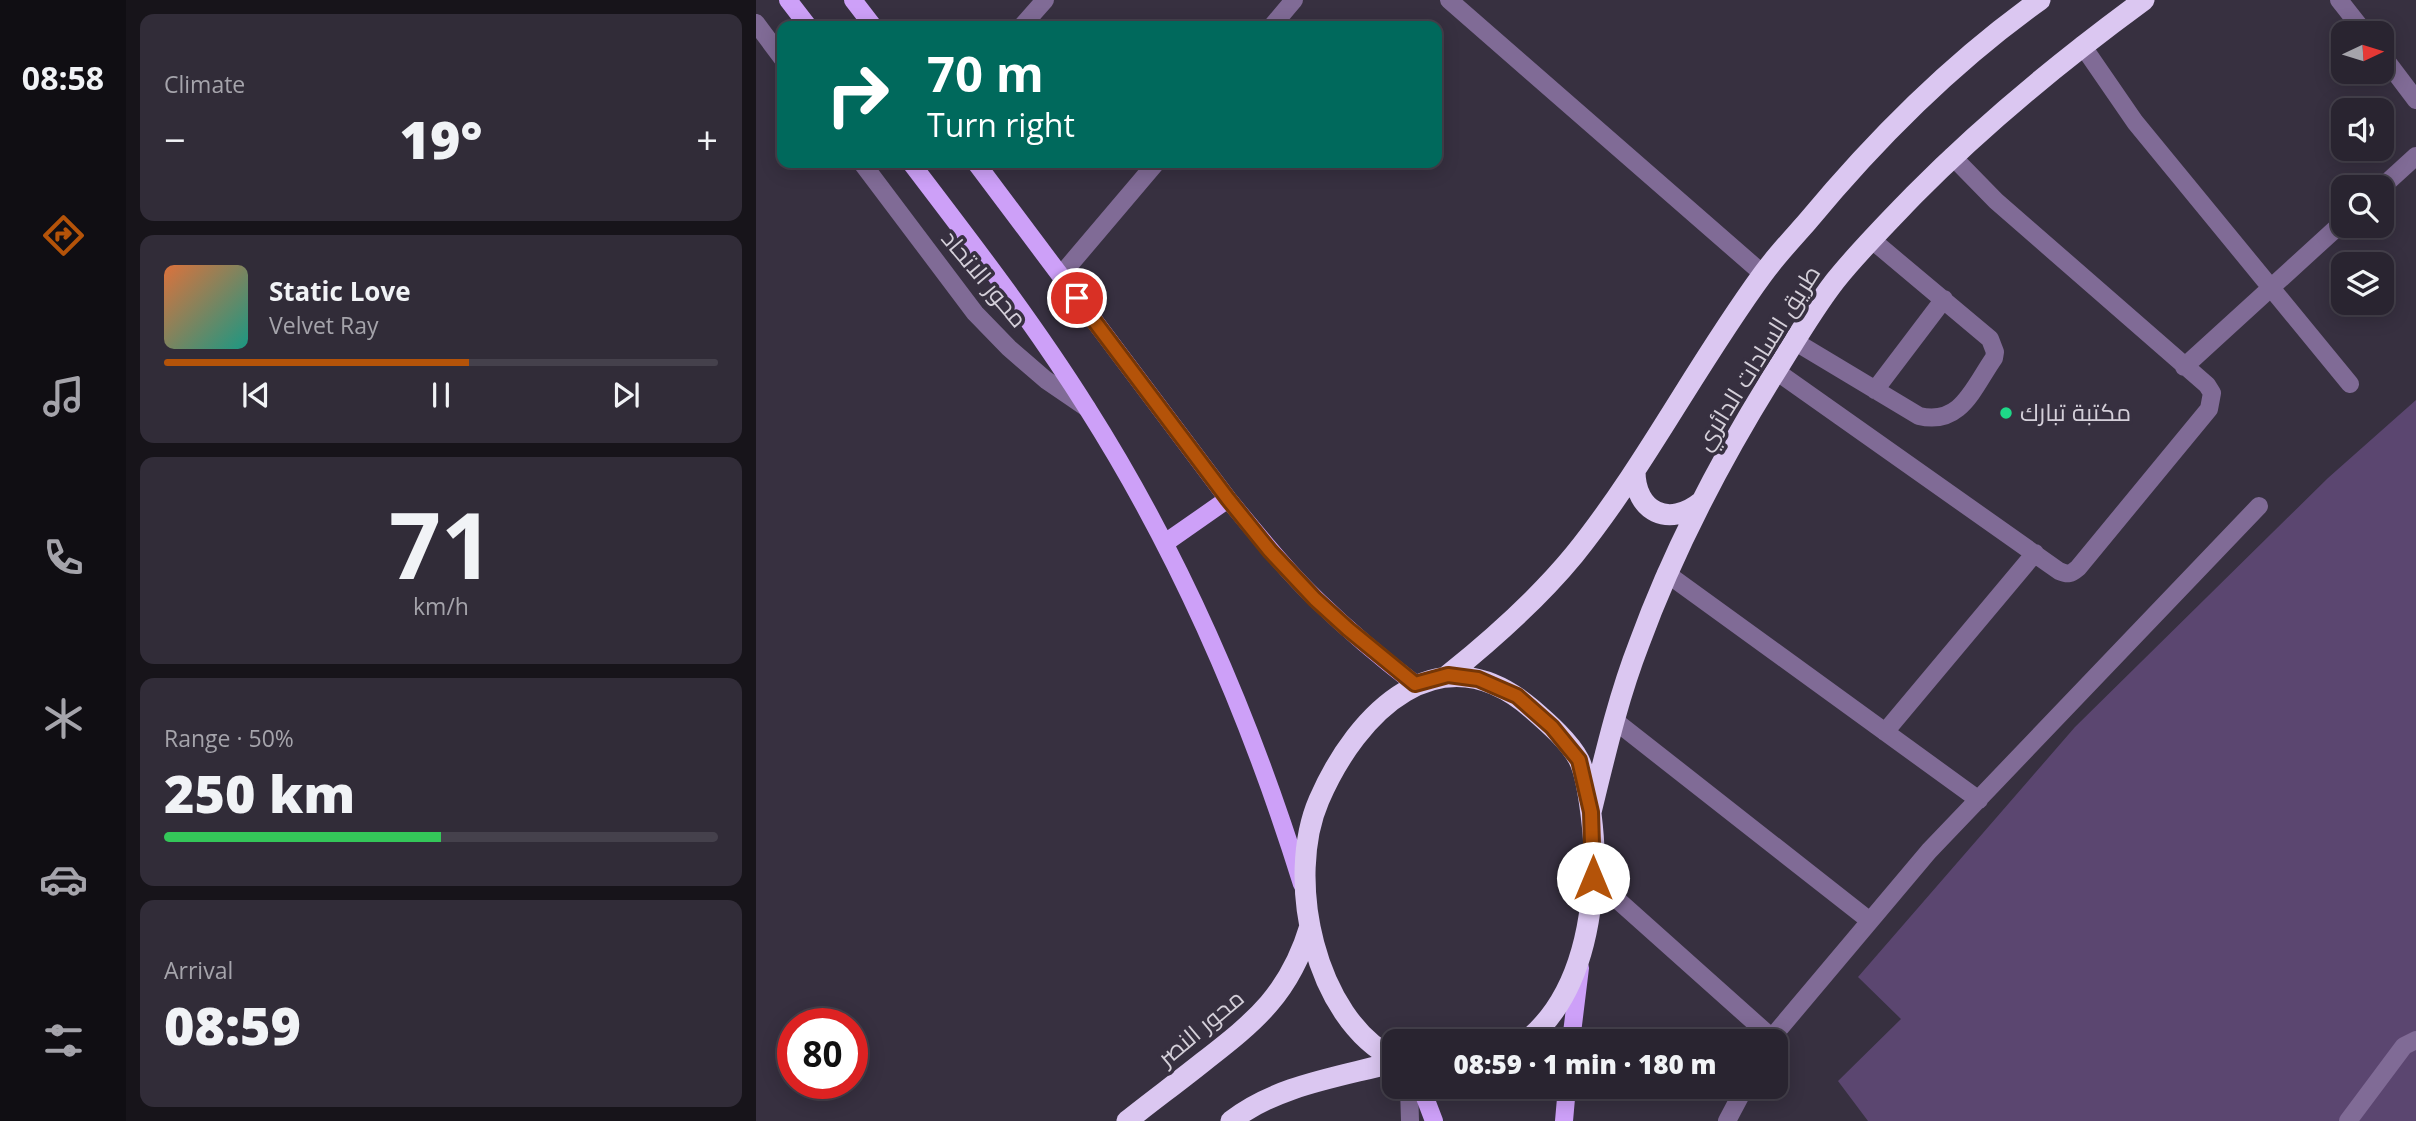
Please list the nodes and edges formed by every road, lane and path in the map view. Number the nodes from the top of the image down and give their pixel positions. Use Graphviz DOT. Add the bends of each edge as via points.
graph roads {
  1 [pos="788,0"];
  2 [pos="853,0"];
  3 [pos="1045,0"];
  4 [pos="1294,0"];
  5 [pos="1450,0"];
  6 [pos="2040,0"];
  7 [pos="2144,0"];
  8 [pos="2339,0"];
  9 [pos="804,21"];
  10 [pos="869,21"];
  11 [pos="1026,21"];
  12 [pos="1276,21"];
  13 [pos="2356,21"];
  14 [pos="756,23"];
  15 [pos="2082,45"];
  16 [pos="777,51"];
  17 [pos="2394,71"];
  18 [pos="2416,100"];
  19 [pos="1952,156"];
  20 [pos="2416,156"];
  21 [pos="866,168"];
  22 [pos="915,168"];
  23 [pos="980,168"];
  24 [pos="1152,168"];
  25 [pos="2394,176"];
  26 [pos="2331,233"];
  27 [pos="1872,240"];
  28 [pos="1763,274"];
  29 [pos="1061,275"];
  30 [pos="2272,288"];
  31 [pos="1944,299"];
  32 [pos="1794,341"];
  33 [pos="2185,367"];
  34 [pos="1776,371"];
  35 [pos="2350,384"];
  36 [pos="1875,390"];
  37 [pos="1087,408"];
  38 [pos="1635,471"];
  39 [pos="1228,499"];
  40 [pos="1701,502"];
  41 [pos="2259,506"];
  42 [pos="1165,543"];
  43 [pos="2035,553"];
  44 [pos="1666,573"];
  45 [pos="1448,675"];
  46 [pos="1415,684"];
  47 [pos="1614,720"];
  48 [pos="1885,732"];
  49 [pos="1979,800"];
  50 [pos="1591,812"];
  51 [pos="1593,878"];
  52 [pos="1306,898"];
  53 [pos="1870,921"];
  54 [pos="1310,924"];
  55 [pos="1583,943"];
  56 [pos="1538,1029"];
  57 [pos="1573,1029"];
  58 [pos="1759,1029"];
  59 [pos="1778,1029"];
  60 [pos="2416,1040"];
  61 [pos="1382,1052"];
  62 [pos="1382,1064"];
  63 [pos="1409,1099"];
  64 [pos="1426,1099"];
  65 [pos="1566,1099"];
  66 [pos="1739,1099"];
  67 [pos="1126,1121"];
  68 [pos="1231,1121"];
  69 [pos="1410,1121"];
  70 [pos="1434,1121"];
  71 [pos="1564,1121"];
  72 [pos="1727,1121"];
  73 [pos="2348,1121"];
  1 -- 9 [label="main road"];
  2 -- 10 [label="main road"];
  3 -- 11 [label="street"];
  4 -- 12 [label="street"];
  5 -- 28 [label="street"];
  6 -- 28 [label="highway, طريق السادات الدائري" via="1928,93 1842,180"];
  7 -- 15 [label="highway, طريق السادات الدائري"];
  8 -- 13 [label="street"];
  14 -- 16 [label="street"];
  15 -- 19 [label="highway, طريق السادات الدائري"];
  15 -- 30 [label="street" via="2136,122"];
  17 -- 18 [label="street"];
  19 -- 27 [label="highway, طريق السادات الدائري"];
  19 -- 33 [label="street" via="1996,201"];
  20 -- 25 [label="street"];
  21 -- 37 [label="street, محور الاتحاد" via="975,313 1028,364"];
  22 -- 37 [label="main road" via="999,279"];
  23 -- 29 [label="main road"];
  24 -- 29 [label="street"];
  26 -- 30 [label="street"];
  27 -- 31 [label="street"];
  27 -- 32 [label="highway, طريق السادات الدائري" via="1835,281"];
  28 -- 38 [label="highway, طريق السادات الدائري"];
  29 -- 39 [label="main road"];
  30 -- 33 [label="street"];
  30 -- 35 [label="street"];
  31 -- 36 [label="street"];
  31 -- 36 [label="street" via="1985,333 1995,352 1957,412 1939,418 1919,416"];
  32 -- 34 [label="highway, طريق السادات الدائري"];
  32 -- 36 [label="street"];
  33 -- 43 [label="street" via="2212,393 2209,409 2072,573 2059,571"];
  34 -- 40 [label="highway, طريق السادات الدائري"];
  34 -- 43 [label="street"];
  37 -- 42 [label="main road"];
  38 -- 40 [label="highway" via="1640,498 1662,515 1677,516"];
  38 -- 45 [label="highway, طريق السادات الدائري" via="1536,598"];
  39 -- 42 [label="main road"];
  39 -- 46 [label="main road" via="1315,599"];
  40 -- 44 [label="highway, طريق السادات الدائري"];
  41 -- 49 [label="street"];
  42 -- 52 [label="main road" via="1230,681"];
  43 -- 48 [label="street"];
  44 -- 47 [label="highway, طريق السادات الدائري"];
  44 -- 48 [label="street"];
  45 -- 46 [label="highway"];
  45 -- 50 [label="highway" via="1478,679 1517,696 1552,727 1579,760"];
  46 -- 52 [label="highway" via="1375,713 1346,750 1318,802 1306,852"];
  47 -- 50 [label="highway, طريق السادات الدائري"];
  47 -- 53 [label="street"];
  48 -- 49 [label="street"];
  49 -- 53 [label="street"];
  50 -- 51 [label="highway"];
  51 -- 55 [label="highway"];
  51 -- 58 [label="street"];
  52 -- 54 [label="highway"];
  53 -- 59 [label="street"];
  54 -- 61 [label="highway" via="1326,984 1361,1034"];
  54 -- 67 [label="highway, محور النصر" via="1289,978 1255,1021"];
  55 -- 56 [label="highway" via="1566,993"];
  55 -- 57 [label="main road"];
  60 -- 73 [label="street" via="2404,1046"];
  62 -- 68 [label="highway" via="1293,1089"];
  63 -- 69 [label="street"];
  64 -- 70 [label="main road"];
  65 -- 71 [label="main road"];
  66 -- 72 [label="street"];
}
